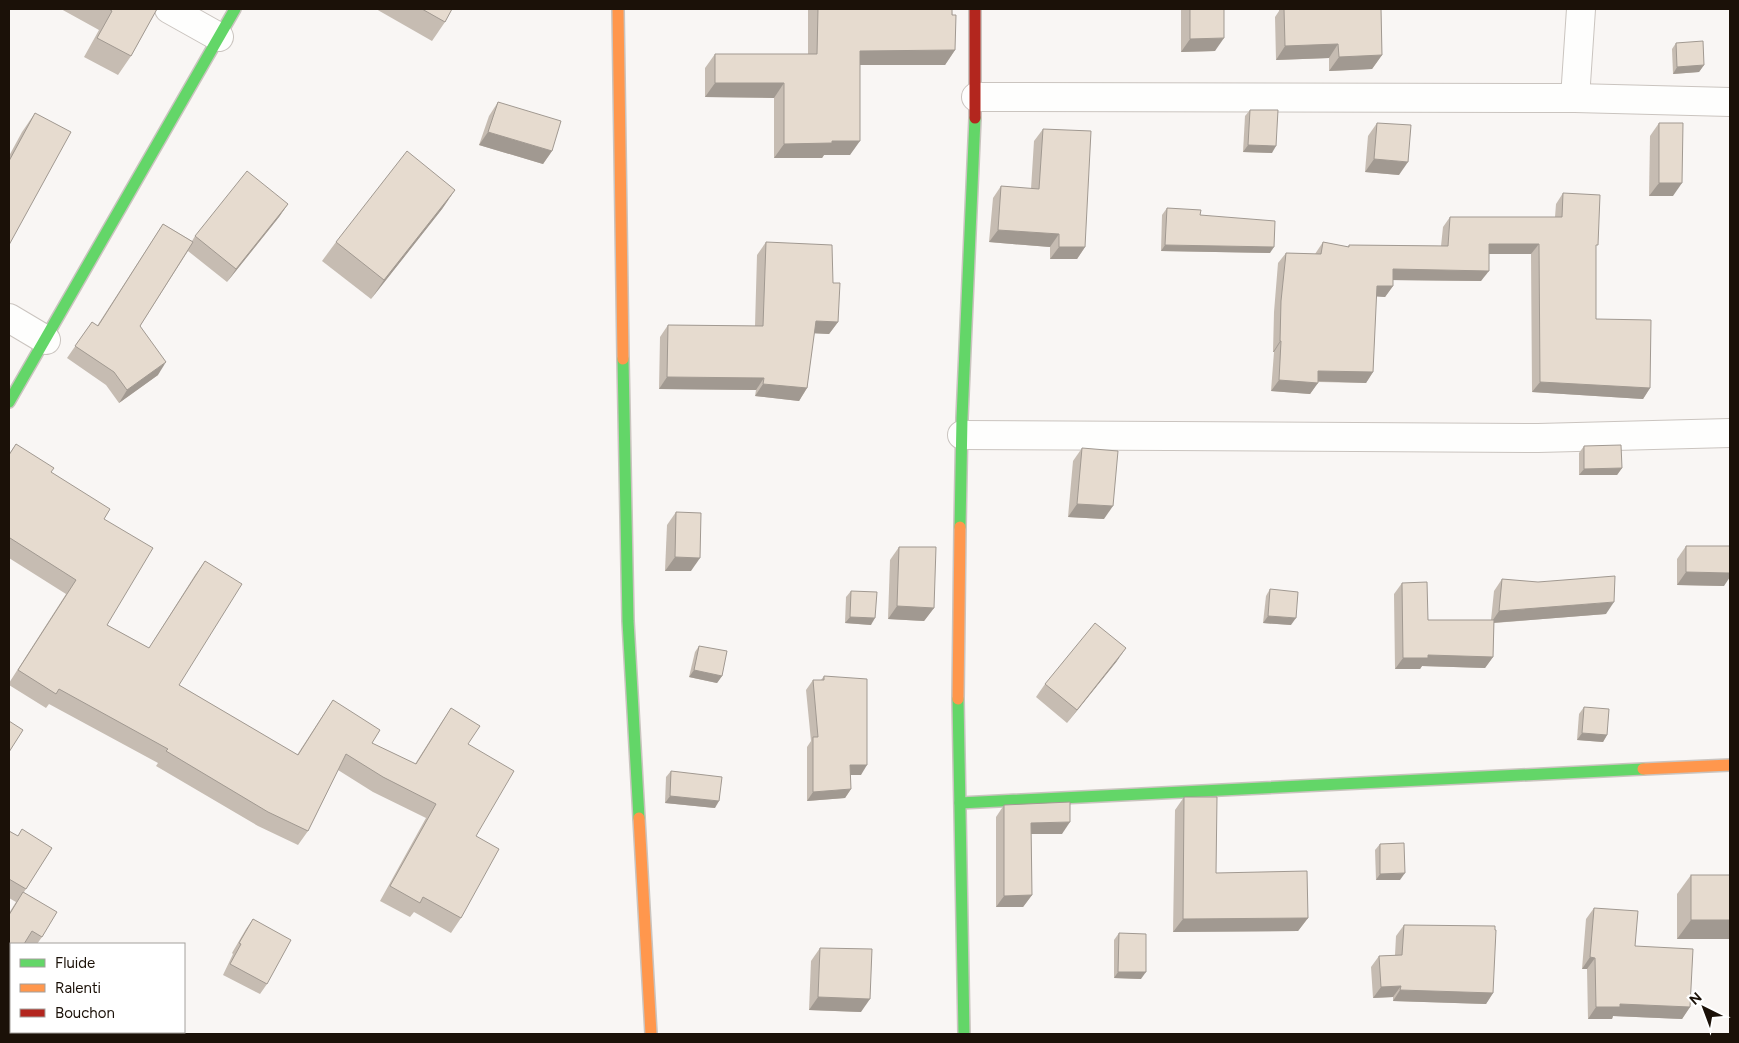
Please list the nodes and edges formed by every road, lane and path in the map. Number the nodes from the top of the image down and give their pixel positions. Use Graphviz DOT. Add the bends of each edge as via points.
graph roads {
  1 [pos="169,9"];
  2 [pos="235,9"];
  3 [pos="618,9"];
  4 [pos="974,9"];
  5 [pos="1581,9"];
  6 [pos="218,38"];
  7 [pos="976,97"];
  8 [pos="1575,98"];
  9 [pos="1730,102"];
  10 [pos="9,318"];
  11 [pos="46,340"];
  12 [pos="9,402"];
  13 [pos="1730,433"];
  14 [pos="962,435"];
  15 [pos="1730,765"];
  16 [pos="960,803"];
  17 [pos="651,1034"];
  18 [pos="964,1034"];
  1 -- 6 [label="street"];
  2 -- 6 [label="street"];
  3 -- 17 [label="street" via="628,621"];
  4 -- 7 [label="street"];
  5 -- 8 [label="street"];
  6 -- 11 [label="street"];
  7 -- 8 [label="street"];
  7 -- 14 [label="street"];
  8 -- 9 [label="street"];
  10 -- 11 [label="street"];
  11 -- 12 [label="street"];
  13 -- 14 [label="street" via="1538,438"];
  14 -- 16 [label="street" via="958,678"];
  15 -- 16 [label="street"];
  16 -- 18 [label="street"];
}
